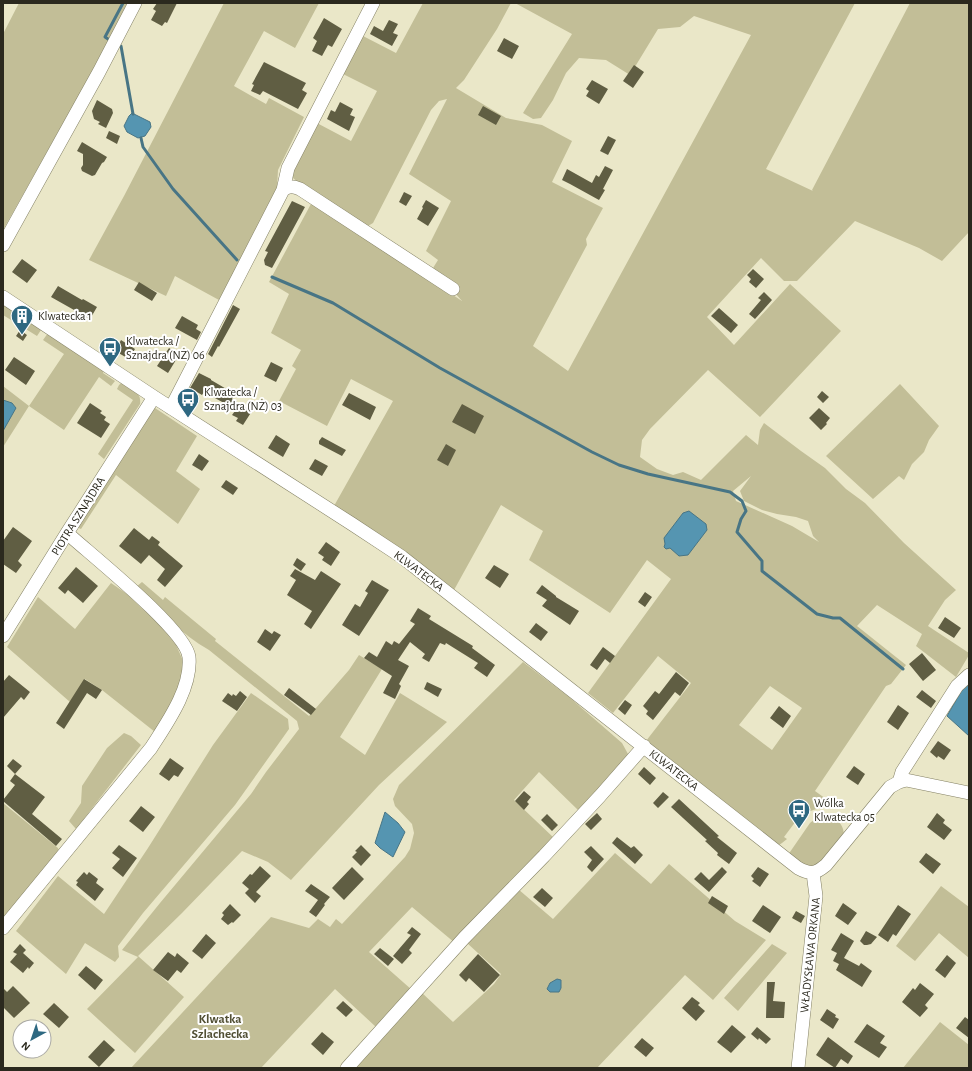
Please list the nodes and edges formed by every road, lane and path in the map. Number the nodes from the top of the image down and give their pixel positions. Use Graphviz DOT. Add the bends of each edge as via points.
graph roads {
  1 [pos="135,3"];
  2 [pos="373,3"];
  3 [pos="283,190"];
  4 [pos="3,244"];
  5 [pos="453,289"];
  6 [pos="3,297"];
  7 [pos="154,397"];
  8 [pos="171,408"];
  9 [pos="67,533"];
  10 [pos="3,636"];
  11 [pos="969,675"];
  12 [pos="644,746"];
  13 [pos="899,782"];
  14 [pos="969,793"];
  15 [pos="813,873"];
  16 [pos="3,928"];
  17 [pos="347,1068"];
  18 [pos="798,1068"];
  1 -- 4 [label="street"];
  2 -- 3 [label="street" via="288,168"];
  3 -- 5 [label="street" via="293,186 300,189"];
  3 -- 8 [label="street"];
  6 -- 7 [label="street, KLWATECKA"];
  7 -- 8 [label="street, KLWATECKA"];
  7 -- 9 [label="street, PIOTRA SZNAJDRA"];
  8 -- 12 [label="street, KLWATECKA" via="402,557"];
  9 -- 10 [label="street, PIOTRA SZNAJDRA"];
  9 -- 16 [label="street" via="131,588 172,628 189,656 189,674 185,688 151,748"];
  11 -- 13 [label="street" via="958,686 902,772"];
  12 -- 15 [label="street, KLWATECKA" via="798,868"];
  12 -- 17 [label="street" via="544,856 464,938"];
  13 -- 14 [label="street" via="906,780"];
  13 -- 15 [label="street" via="890,787 826,865"];
  15 -- 18 [label="street, WŁADYSŁAWA ORKANA" via="816,896"];
}
